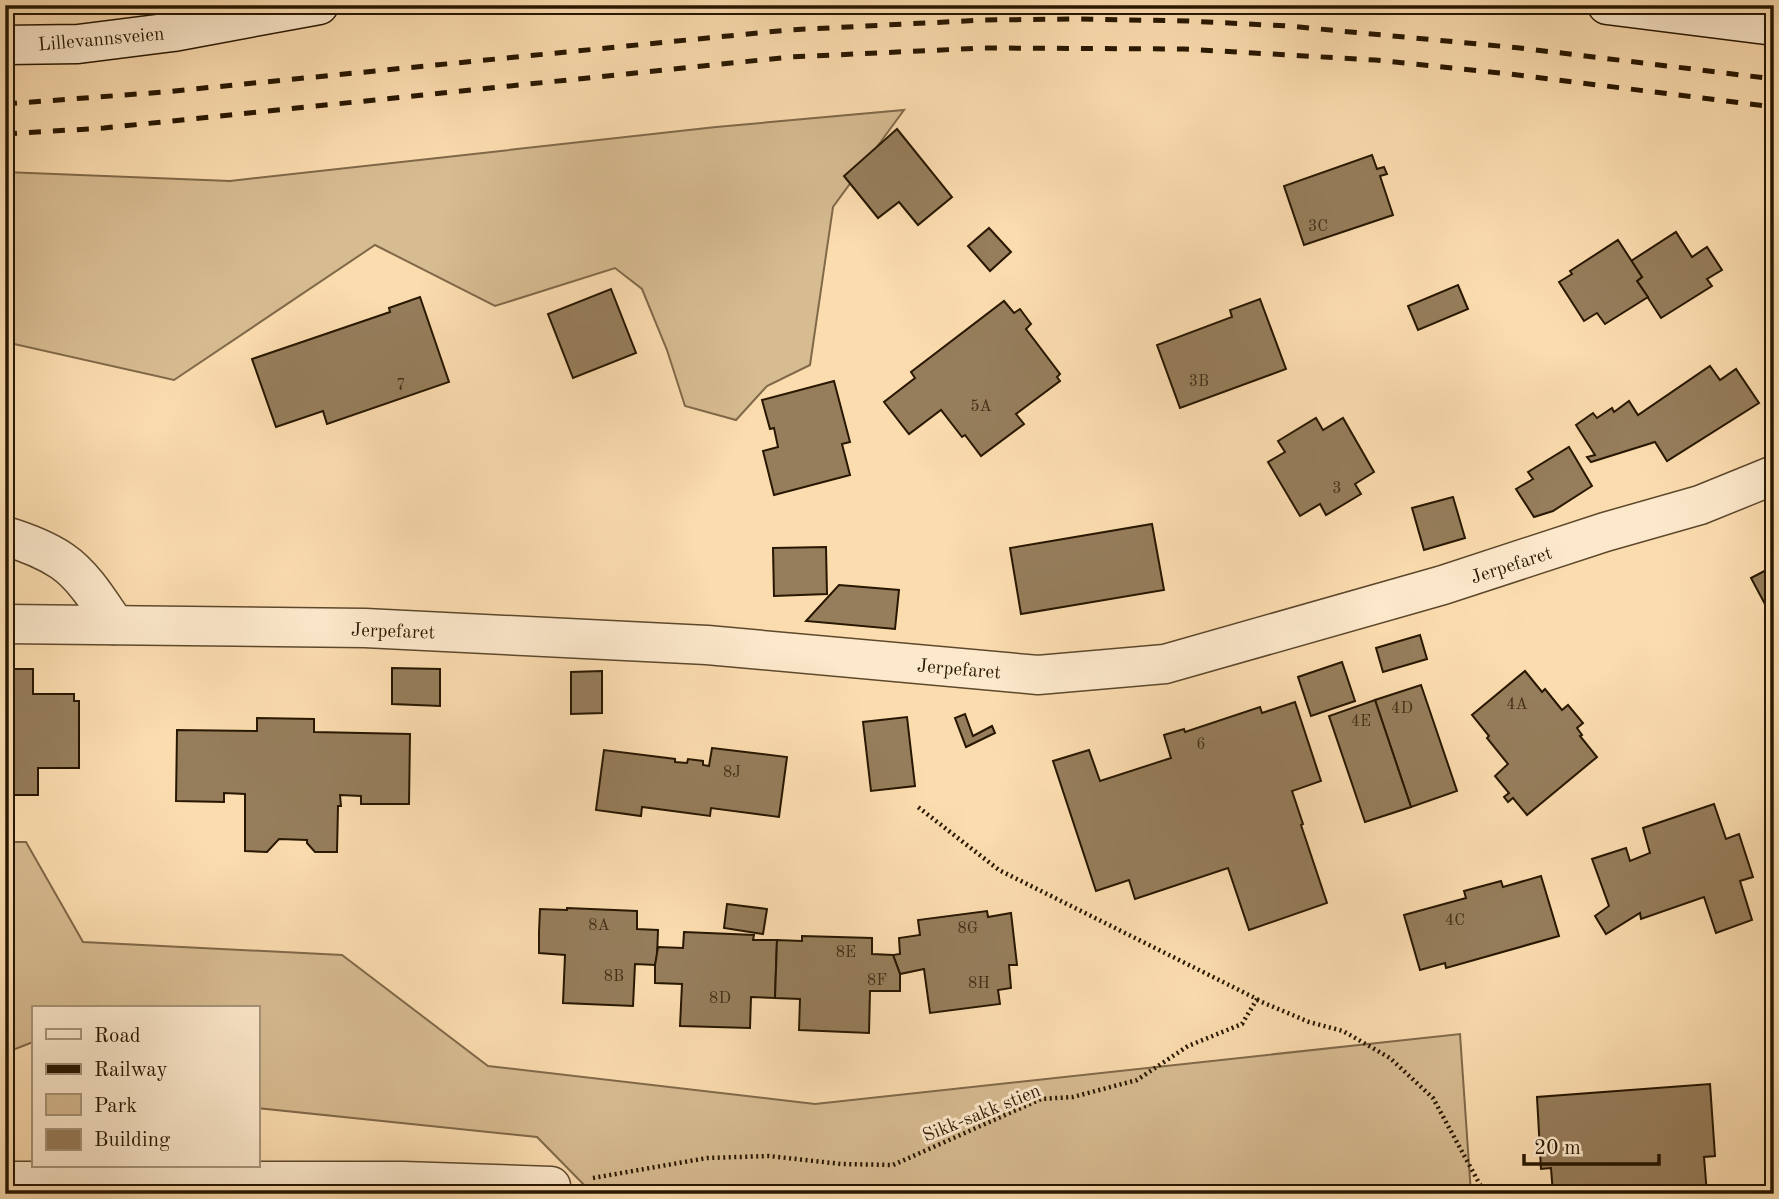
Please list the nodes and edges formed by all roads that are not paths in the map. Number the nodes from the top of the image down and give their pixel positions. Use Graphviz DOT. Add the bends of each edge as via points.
graph roads {
  1 [pos="320,5"];
  2 [pos="1607,5"];
  3 [pos="1774,26"];
  4 [pos="5,45"];
  5 [pos="1774,475"];
  6 [pos="5,536"];
  7 [pos="5,624"];
  8 [pos="116,625"];
  9 [pos="5,1181"];
  10 [pos="551,1186"];
  1 -- 4 [label="street, Lillevannsveien" via="159,34 78,44"];
  2 -- 3 [label="street"];
  5 -- 8 [label="street, Jerpefaret" via="1700,505 1443,585 1165,664 1038,675 707,645 365,628"];
  6 -- 8 [label="street" via="63,562"];
  7 -- 8 [label="street, Jerpefaret"];
  9 -- 10 [label="street" via="403,1181"];
}
